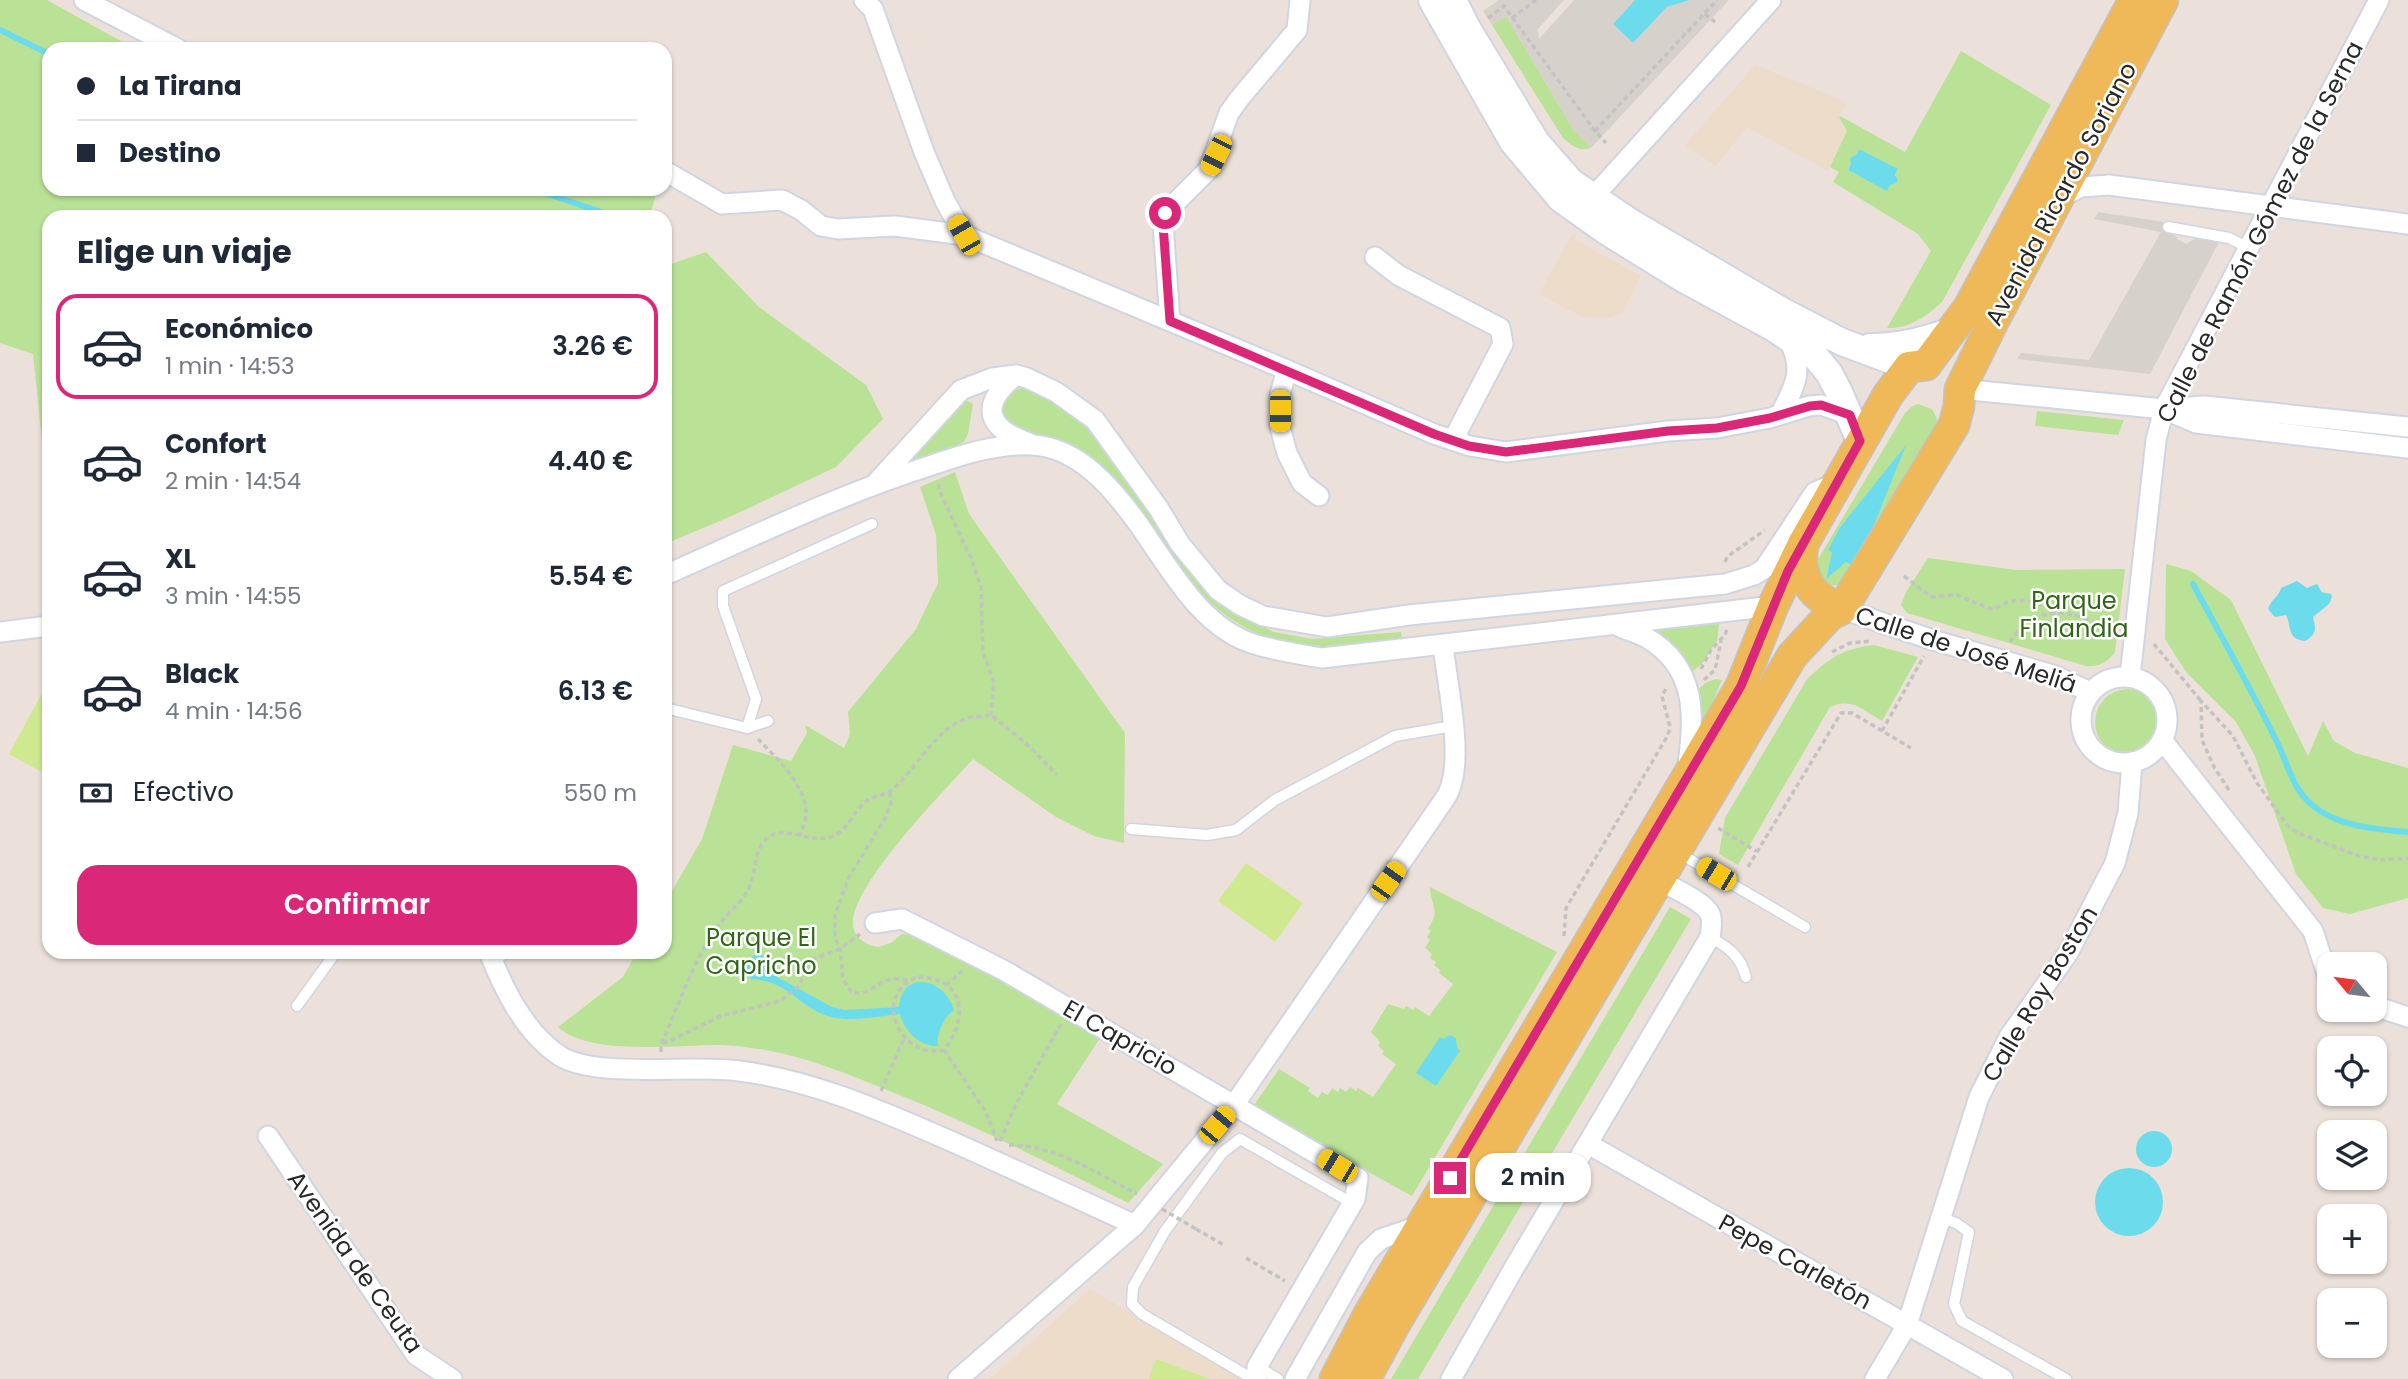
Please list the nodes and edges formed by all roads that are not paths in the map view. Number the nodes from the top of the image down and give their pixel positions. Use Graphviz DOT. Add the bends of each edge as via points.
graph roads {
  1 [pos="84,0"];
  2 [pos="864,0"];
  3 [pos="1300,0"];
  4 [pos="1432,0"];
  5 [pos="1453,0"];
  6 [pos="1771,0"];
  7 [pos="2134,0"];
  8 [pos="2163,0"];
  9 [pos="2379,0"];
  10 [pos="165,42"];
  11 [pos="672,175"];
  12 [pos="2058,198"];
  13 [pos="2272,205"];
  14 [pos="1585,206"];
  15 [pos="2408,224"];
  16 [pos="2168,227"];
  17 [pos="964,235"];
  18 [pos="2249,248"];
  19 [pos="1375,257"];
  20 [pos="1170,321"];
  21 [pos="1951,331"];
  22 [pos="1786,336"];
  23 [pos="1854,346"];
  24 [pos="1917,366"];
  25 [pos="1287,370"];
  26 [pos="1016,375"];
  27 [pos="1961,389"];
  28 [pos="2164,409"];
  29 [pos="1781,413"];
  30 [pos="2408,427"];
  31 [pos="1855,428"];
  32 [pos="1452,440"];
  33 [pos="1033,445"];
  34 [pos="2408,448"];
  35 [pos="877,482"];
  36 [pos="1837,484"];
  37 [pos="1319,496"];
  38 [pos="872,524"];
  39 [pos="1803,544"];
  40 [pos="672,572"];
  41 [pos="1773,606"];
  42 [pos="1831,608"];
  43 [pos="1615,625"];
  44 [pos="42,627"];
  45 [pos="0,632"];
  46 [pos="1443,646"];
  47 [pos="2130,677"];
  48 [pos="2090,692"];
  49 [pos="672,710"];
  50 [pos="768,721"];
  51 [pos="1453,726"];
  52 [pos="747,728"];
  53 [pos="2162,740"];
  54 [pos="2132,762"];
  55 [pos="1685,780"];
  56 [pos="1131,829"];
  57 [pos="1676,851"];
  58 [pos="1659,880"];
  59 [pos="875,923"];
  60 [pos="1805,927"];
  61 [pos="1710,937"];
  62 [pos="2320,952"];
  63 [pos="331,959"];
  64 [pos="497,959"];
  65 [pos="1746,977"];
  66 [pos="298,1006"];
  67 [pos="2387,1010"];
  68 [pos="2408,1017"];
  69 [pos="1234,1105"];
  70 [pos="268,1136"];
  71 [pos="1588,1144"];
  72 [pos="1352,1203"];
  73 [pos="1941,1218"];
  74 [pos="1135,1225"];
  75 [pos="1422,1225"];
  76 [pos="1907,1325"];
  77 [pos="1256,1375"];
  78 [pos="452,1379"];
  79 [pos="958,1379"];
  80 [pos="1279,1379"];
  81 [pos="1295,1379"];
  82 [pos="1335,1379"];
  83 [pos="1365,1379"];
  84 [pos="1451,1379"];
  85 [pos="1875,1379"];
  86 [pos="2003,1379"];
  87 [pos="2066,1379"];
  1 -- 10 [label="street"];
  2 -- 17 [label="street" via="873,9 924,152"];
  3 -- 20 [label="street" via="1297,30 1229,113 1209,169 1165,213"];
  4 -- 14 [label="main road" via="1513,142 1554,191"];
  5 -- 14 [label="main road" via="1536,142"];
  6 -- 14 [label="street"];
  7 -- 21 [label="main road, Avenida Ricardo Soriano" via="1969,307"];
  8 -- 12 [label="main road, Avenida Ricardo Soriano"];
  9 -- 13 [label="street, Calle de Ramón Gómez de la Serna"];
  11 -- 17 [label="street" via="722,204 782,200 821,226 895,226"];
  12 -- 13 [label="street" via="2081,187 2109,184"];
  12 -- 27 [label="main road, Avenida Ricardo Soriano"];
  13 -- 15 [label="street"];
  13 -- 18 [label="street, Calle de Ramón Gómez de la Serna"];
  14 -- 22 [label="main road" via="1682,278"];
  14 -- 23 [label="main road"];
  16 -- 18 [label="lane" via="2229,238"];
  17 -- 20 [label="street"];
  18 -- 28 [label="street, Calle de Ramón Gómez de la Serna"];
  19 -- 32 [label="street" via="1398,275 1500,328 1503,344"];
  20 -- 25 [label="street"];
  21 -- 23 [label="main road" via="1892,347"];
  21 -- 24 [label="main road, Avenida Ricardo Soriano"];
  22 -- 29 [label="street" via="1798,370"];
  22 -- 31 [label="main road" via="1815,356 1829,373"];
  23 -- 24 [label="main road"];
  24 -- 27 [label="main road" via="1945,375"];
  24 -- 31 [label="main road, Avenida Ricardo Soriano"];
  25 -- 32 [label="street"];
  25 -- 37 [label="street" via="1280,394 1280,427 1301,483"];
  26 -- 33 [label="street" via="996,395 994,422"];
  26 -- 35 [label="street" via="961,390"];
  26 -- 36 [label="street" via="1056,392 1095,420 1180,544 1218,590 1263,616 1328,627 1725,584 1764,569 1815,492"];
  27 -- 28 [label="street"];
  27 -- 42 [label="main road, Avenida Ricardo Soriano" via="1954,425 1860,581"];
  28 -- 30 [label="street" via="2204,406"];
  28 -- 34 [label="street" via="2196,423"];
  28 -- 47 [label="street, Calle de Ramón Gómez de la Serna" via="2156,440"];
  29 -- 31 [label="street" via="1821,405"];
  29 -- 32 [label="street" via="1717,428 1506,452"];
  31 -- 36 [label="main road, Avenida Ricardo Soriano"];
  33 -- 35 [label="street" via="971,452"];
  33 -- 46 [label="street" via="1068,456 1097,475 1113,490 1180,586 1224,629 1252,644 1322,659"];
  35 -- 40 [label="street"];
  36 -- 39 [label="main road, Avenida Ricardo Soriano"];
  38 -- 52 [label="lane" via="723,591 723,606 756,699"];
  39 -- 41 [label="main road, Avenida Ricardo Soriano"];
  39 -- 42 [label="main road" via="1804,579"];
  41 -- 42 [label="main road"];
  41 -- 43 [label="street"];
  41 -- 55 [label="main road, Avenida Ricardo Soriano" via="1741,686"];
  42 -- 48 [label="street, Calle de José Meliá" via="2053,675"];
  42 -- 57 [label="main road, Avenida Ricardo Soriano" via="1792,656"];
  43 -- 46 [label="street"];
  43 -- 55 [label="street" via="1647,638 1671,657 1690,691 1693,728"];
  44 -- 45 [label="street"];
  46 -- 51 [label="street"];
  47 -- 48 [label="street" via="2105,681"];
  47 -- 53 [label="street" via="2143,681 2162,700 2166,727"];
  48 -- 54 [label="street" via="2082,711 2085,739 2105,758"];
  49 -- 52 [label="lane"];
  50 -- 52 [label="lane"];
  51 -- 56 [label="lane" via="1395,736 1275,800 1236,830 1207,835"];
  51 -- 69 [label="street" via="1455,769 1449,791"];
  53 -- 54 [label="street"];
  53 -- 62 [label="street" via="2313,931"];
  54 -- 73 [label="street, Calle Roy Boston" via="2128,813 2115,863 2068,953 2009,1037 1979,1097"];
  55 -- 75 [label="main road, Avenida Ricardo Soriano"];
  57 -- 58 [label="main road, Avenida Ricardo Soriano"];
  57 -- 60 [label="lane"];
  58 -- 61 [label="street" via="1703,905 1710,914"];
  58 -- 83 [label="main road, Avenida Ricardo Soriano"];
  59 -- 69 [label="street, El Capricio" via="902,919 1005,971"];
  61 -- 65 [label="lane" via="1731,950"];
  61 -- 71 [label="street"];
  63 -- 66 [label="lane"];
  64 -- 74 [label="street" via="521,1015 561,1056 582,1065 707,1067 800,1082 896,1118"];
  67 -- 68 [label="street"];
  69 -- 72 [label="street, El Capricio" via="1357,1178"];
  69 -- 74 [label="street"];
  70 -- 78 [label="street, Avenida de Ceuta" via="415,1355"];
  71 -- 76 [label="street, Pepe Carletón"];
  71 -- 84 [label="street"];
  72 -- 77 [label="street"];
  72 -- 77 [label="lane" via="1240,1139 1222,1153 1165,1231 1133,1287 1132,1304 1142,1314"];
  73 -- 76 [label="street, Calle Roy Boston"];
  73 -- 87 [label="lane" via="1969,1232 1954,1304 1962,1321"];
  74 -- 79 [label="street"];
  75 -- 81 [label="street" via="1381,1239 1367,1252"];
  75 -- 82 [label="main road, Avenida Ricardo Soriano"];
  76 -- 85 [label="street, Calle Roy Boston"];
  76 -- 86 [label="street, Pepe Carletón"];
  77 -- 80 [label="lane"];
}
